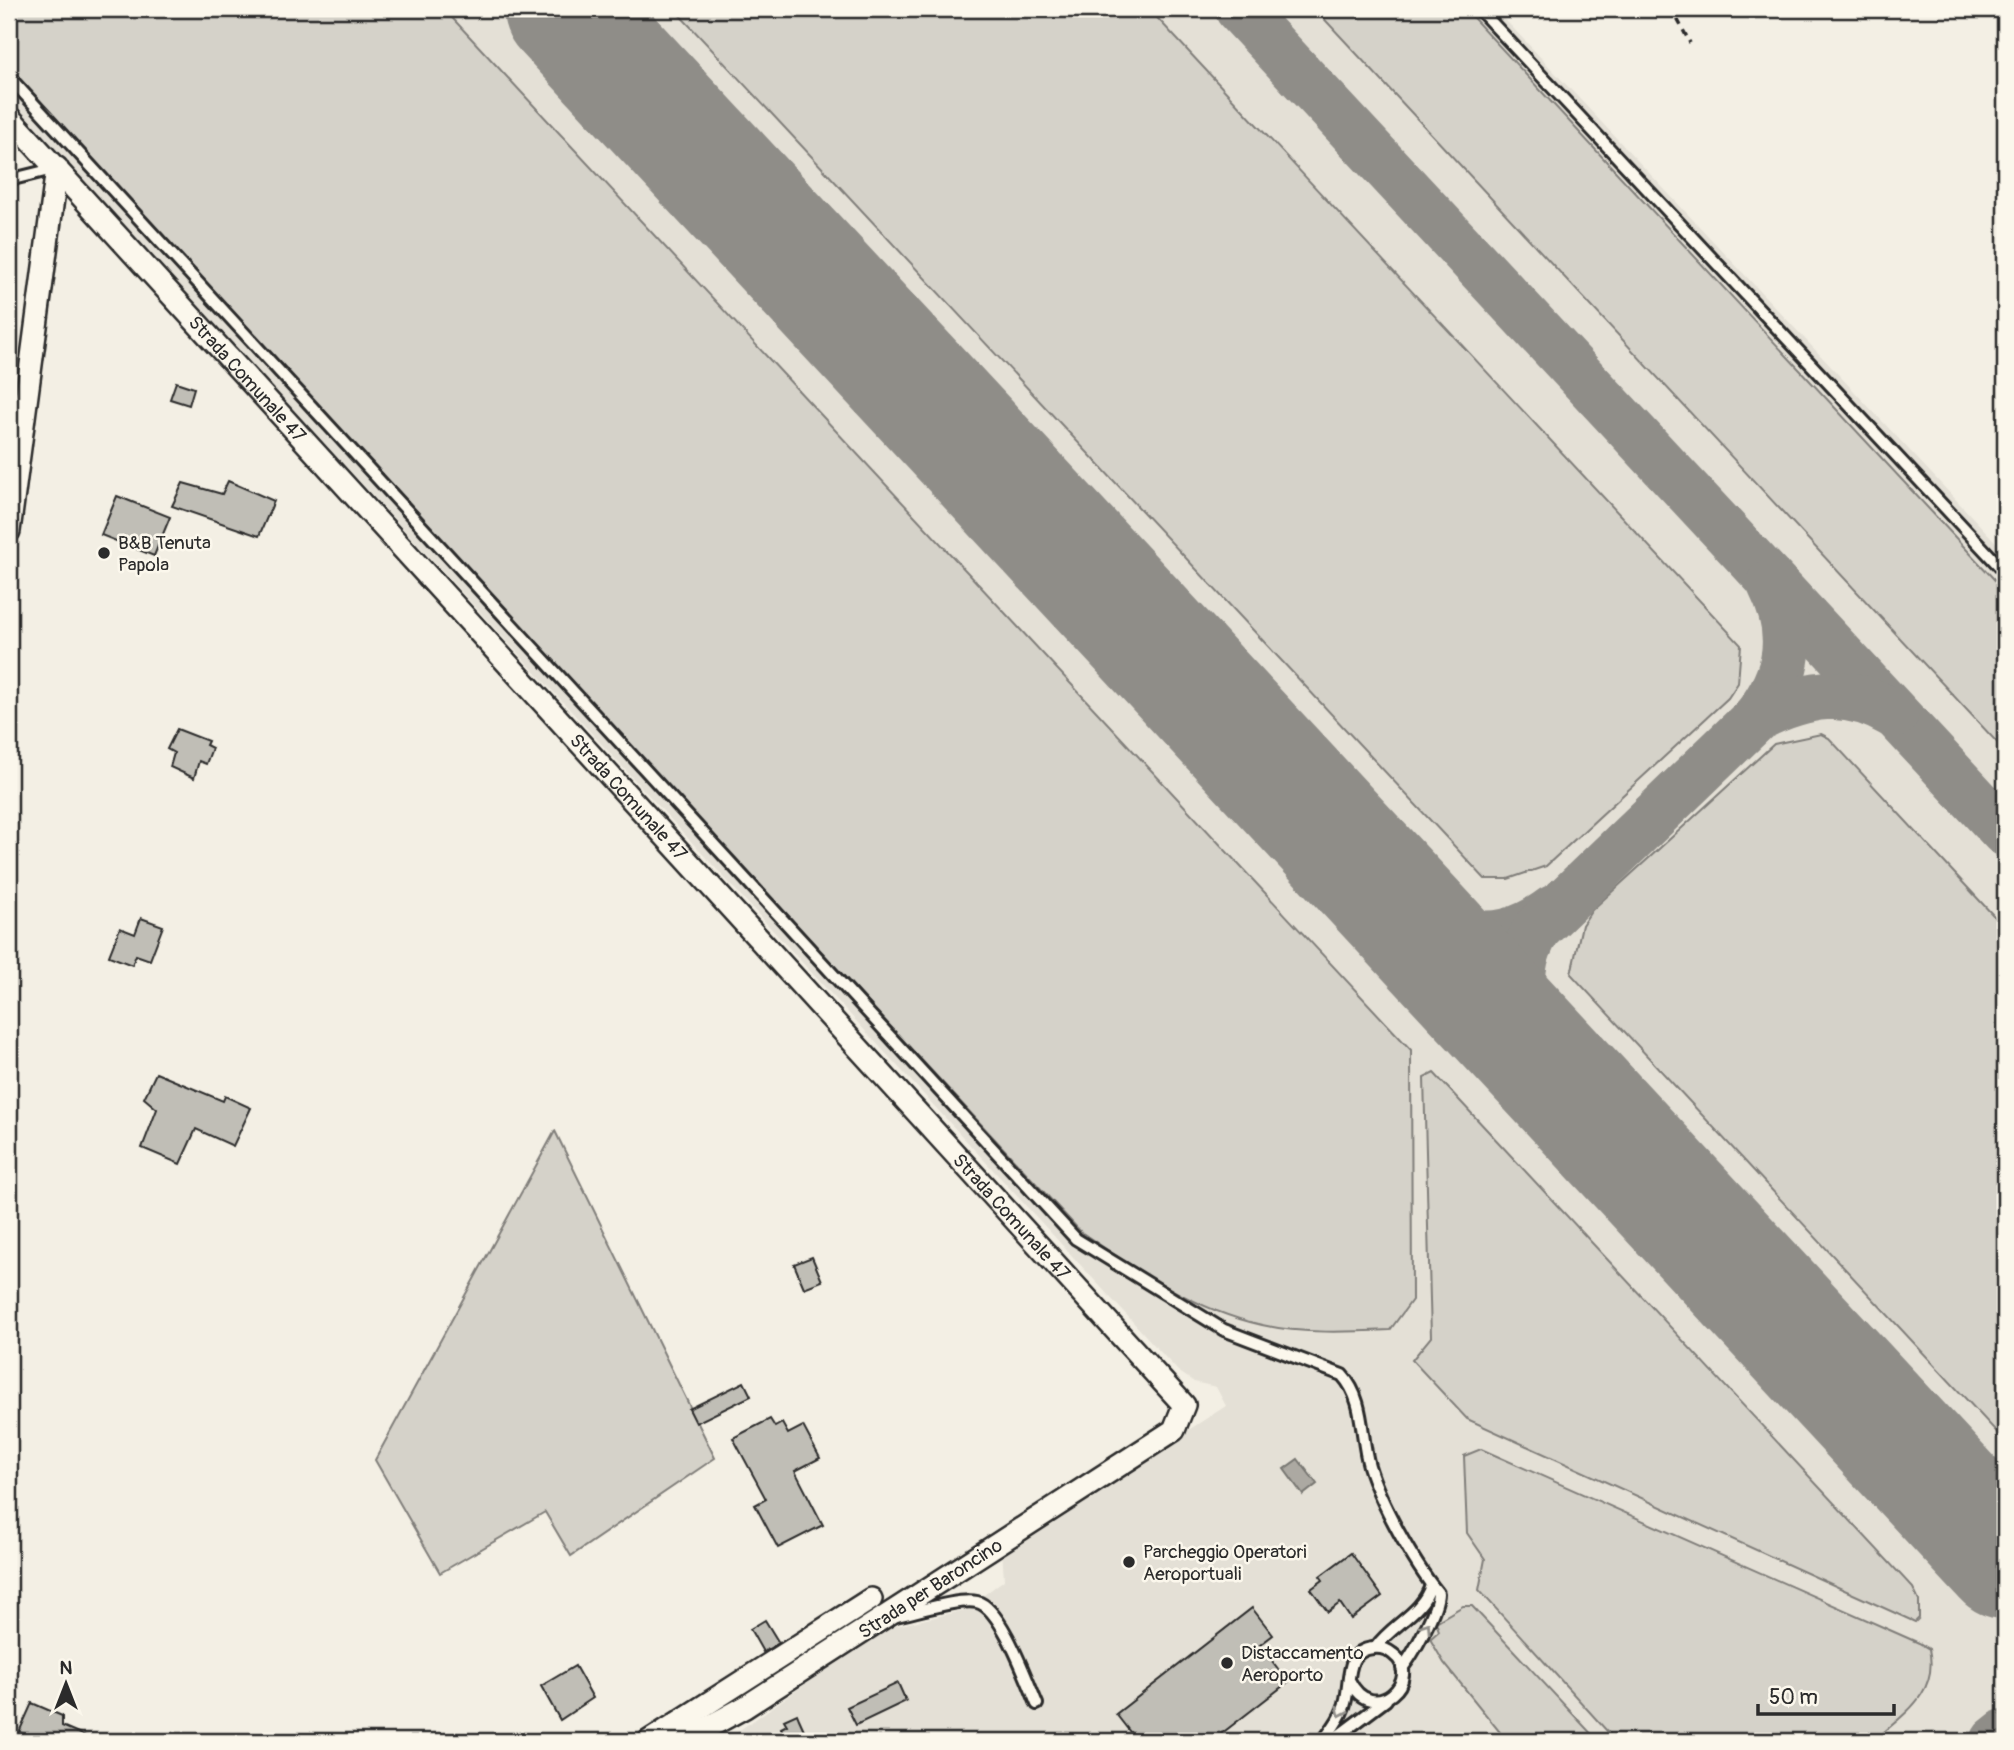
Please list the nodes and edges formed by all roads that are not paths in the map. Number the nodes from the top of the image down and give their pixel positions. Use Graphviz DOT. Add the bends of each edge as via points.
graph roads {
  1 [pos="1479,9"];
  2 [pos="9,78"];
  3 [pos="9,117"];
  4 [pos="57,168"];
  5 [pos="9,180"];
  6 [pos="9,531"];
  7 [pos="2005,572"];
  8 [pos="1174,1430"];
  9 [pos="1431,1585"];
  10 [pos="871,1599"];
  11 [pos="883,1618"];
  12 [pos="1376,1647"];
  13 [pos="1402,1668"];
  14 [pos="1349,1680"];
  15 [pos="1388,1698"];
  16 [pos="1037,1704"];
  17 [pos="649,1741"];
  18 [pos="683,1741"];
  19 [pos="1324,1741"];
  1 -- 7 [label="lane"];
  2 -- 9 [label="lane" via="1076,1239 1224,1330 1342,1375 1357,1400 1378,1489"];
  3 -- 4 [label="street"];
  4 -- 5 [label="lane"];
  4 -- 6 [label="street"];
  4 -- 8 [label="street, Strada Comunale 47" via="1184,1405"];
  8 -- 11 [label="street, Strada per Baroncino"];
  9 -- 12 [label="lane" via="1420,1606"];
  13 -- 9 [label="lane, one-way" via="1438,1604 1438,1593"];
  10 -- 17 [label="street"];
  11 -- 16 [label="lane" via="974,1601 987,1605"];
  11 -- 18 [label="street, Strada per Baroncino" via="745,1707"];
  12 -- 13 [label="lane" via="1397,1657"];
  12 -- 14 [label="lane" via="1354,1657"];
  13 -- 15 [label="lane" via="1397,1691"];
  14 -- 15 [label="lane" via="1364,1699"];
  14 -- 19 [label="lane, one-way" via="1344,1708"];
  15 -- 19 [label="lane" via="1338,1737"];
}
